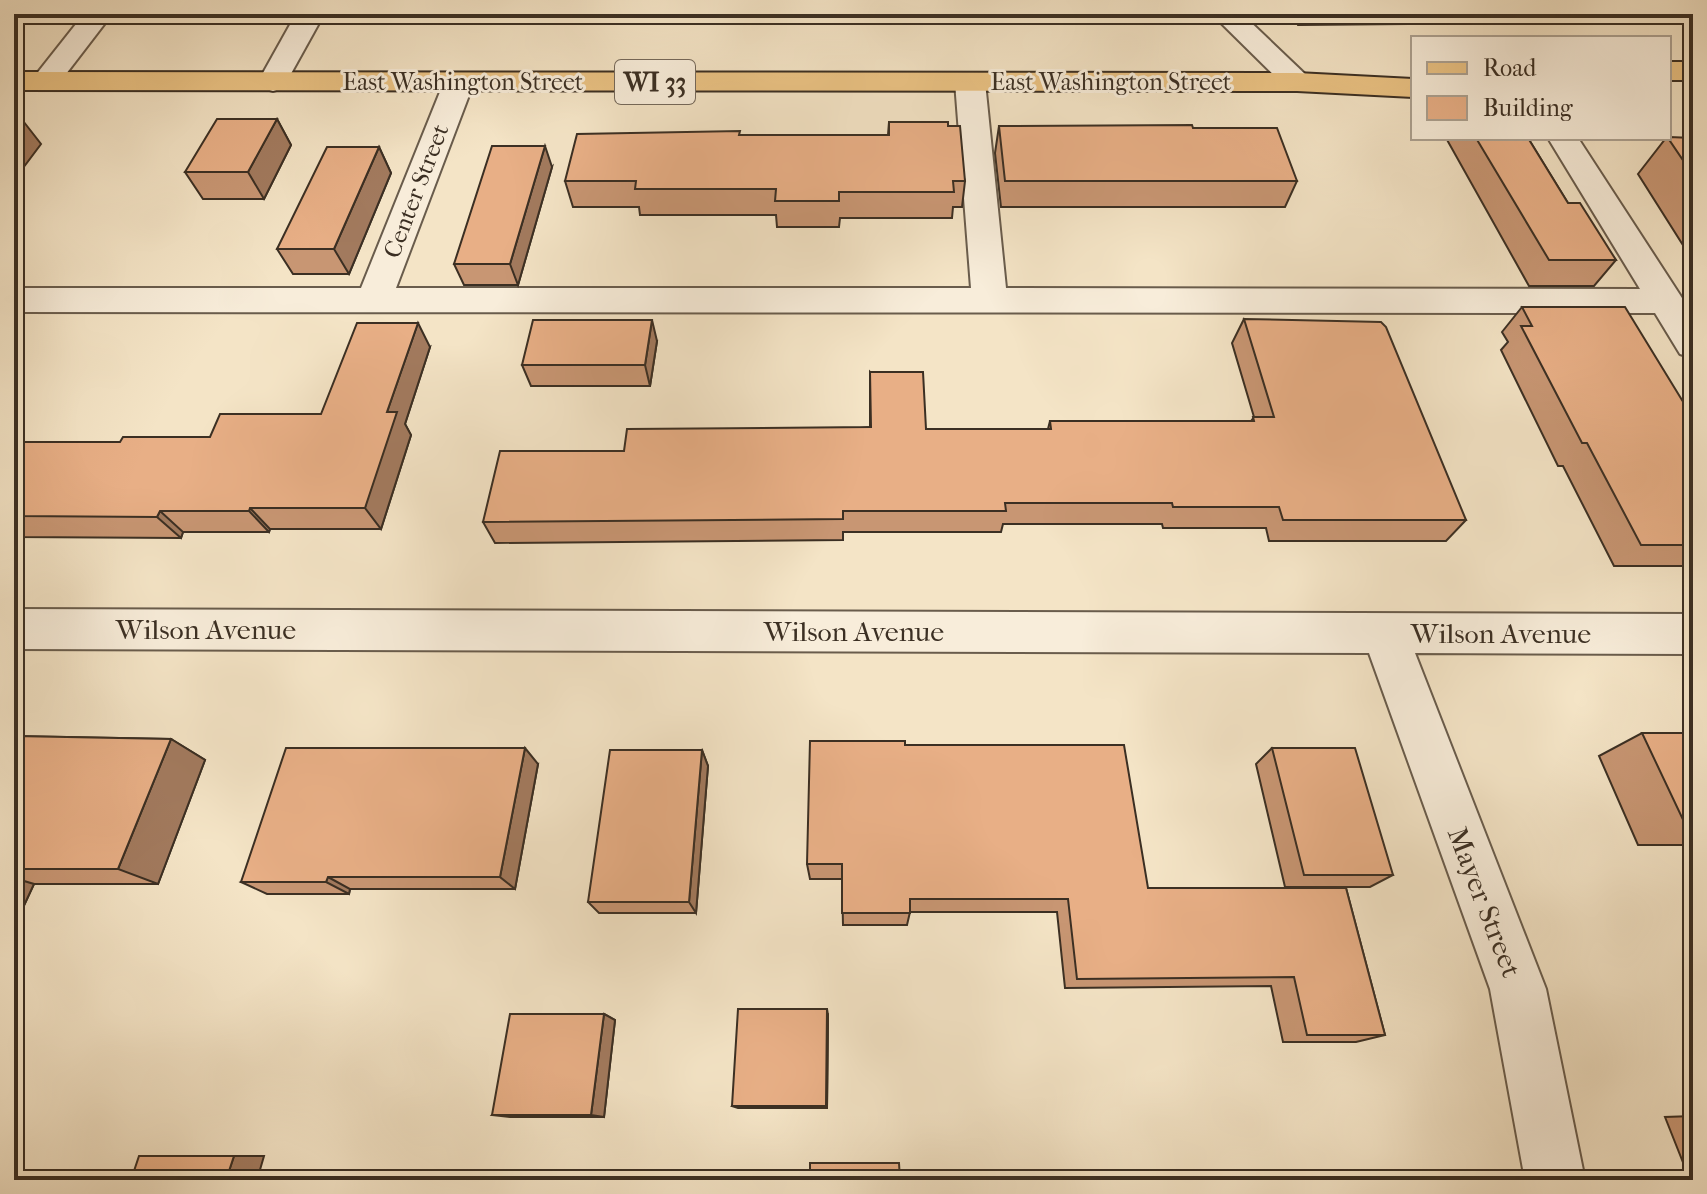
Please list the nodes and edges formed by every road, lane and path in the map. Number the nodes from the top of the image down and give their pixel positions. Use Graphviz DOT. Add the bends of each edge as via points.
graph roads {
  1 [pos="98,14"];
  2 [pos="310,14"];
  3 [pos="1226,14"];
  4 [pos="1673,14"];
  5 [pos="1693,26"];
  6 [pos="1671,71"];
  7 [pos="1693,71"];
  8 [pos="1411,75"];
  9 [pos="14,81"];
  10 [pos="46,81"];
  11 [pos="273,82"];
  12 [pos="459,82"];
  13 [pos="970,82"];
  14 [pos="1297,82"];
  15 [pos="1411,88"];
  16 [pos="1671,96"];
  17 [pos="1693,96"];
  18 [pos="1564,140"];
  19 [pos="14,300"];
  20 [pos="374,300"];
  21 [pos="990,301"];
  22 [pos="1665,301"];
  23 [pos="1693,345"];
  24 [pos="14,629"];
  25 [pos="1384,632"];
  26 [pos="1693,634"];
  27 [pos="1555,1180"];
  1 -- 10 [label="street"];
  2 -- 11 [label="street"];
  3 -- 14 [label="street"];
  4 -- 5 [label="path"];
  6 -- 7 [label="main road"];
  8 -- 14 [label="main road, East Washington Street / WI 33"];
  9 -- 10 [label="main road, East Washington Street / WI 33"];
  10 -- 11 [label="main road, East Washington Street / WI 33"];
  11 -- 12 [label="main road, East Washington Street / WI 33"];
  12 -- 13 [label="main road, East Washington Street / WI 33"];
  12 -- 20 [label="street, Center Street"];
  13 -- 14 [label="main road, East Washington Street / WI 33"];
  13 -- 21 [label="street"];
  14 -- 15 [label="main road, East Washington Street / WI 33"];
  16 -- 17 [label="main road"];
  18 -- 22 [label="street"];
  19 -- 20 [label="street"];
  20 -- 21 [label="street"];
  21 -- 22 [label="street"];
  22 -- 23 [label="street"];
  24 -- 25 [label="street, Wilson Avenue"];
  25 -- 26 [label="street, Wilson Avenue"];
  25 -- 27 [label="street, Mayer Street" via="1518,989"];
}
